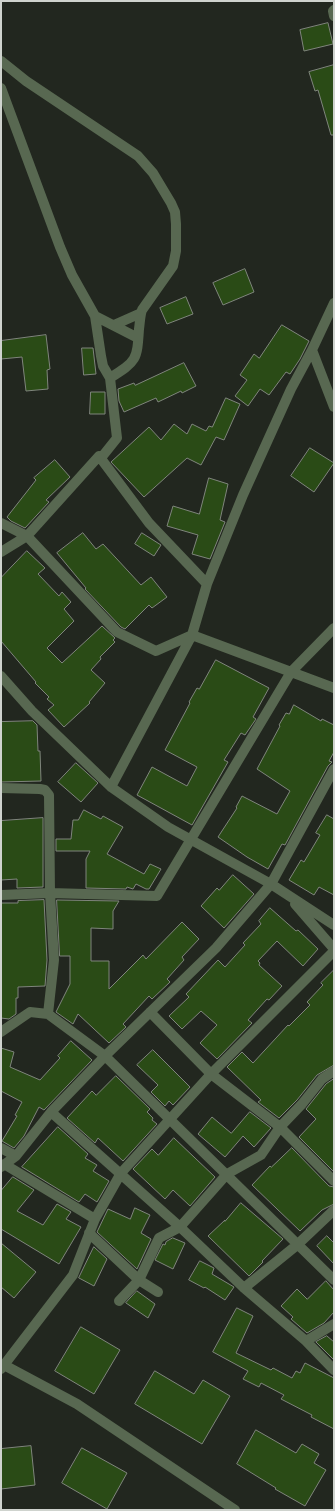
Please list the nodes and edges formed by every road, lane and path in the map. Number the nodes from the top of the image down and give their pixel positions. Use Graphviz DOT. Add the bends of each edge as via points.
graph roads {
  1 [pos="334,10"];
  2 [pos="334,16"];
  3 [pos="1,61"];
  4 [pos="1,88"];
  5 [pos="334,303"];
  6 [pos="141,313"];
  7 [pos="95,316"];
  8 [pos="114,325"];
  9 [pos="138,338"];
  10 [pos="312,350"];
  11 [pos="110,378"];
  12 [pos="334,407"];
  13 [pos="101,458"];
  14 [pos="1,523"];
  15 [pos="27,536"];
  16 [pos="1,552"];
  17 [pos="207,584"];
  18 [pos="334,628"];
  19 [pos="192,635"];
  20 [pos="291,672"];
  21 [pos="1,676"];
  22 [pos="334,688"];
  23 [pos="334,769"];
  24 [pos="111,787"];
  25 [pos="1,788"];
  26 [pos="191,840"];
  27 [pos="271,884"];
  28 [pos="50,893"];
  29 [pos="1,895"];
  30 [pos="287,895"];
  31 [pos="334,925"];
  32 [pos="334,950"];
  33 [pos="150,1012"];
  34 [pos="48,1014"];
  35 [pos="1,1032"];
  36 [pos="105,1056"];
  37 [pos="334,1071"];
  38 [pos="212,1074"];
  39 [pos="51,1112"];
  40 [pos="170,1119"];
  41 [pos="280,1127"];
  42 [pos="1,1148"];
  43 [pos="16,1156"];
  44 [pos="2,1165"];
  45 [pos="121,1174"];
  46 [pos="227,1174"];
  47 [pos="334,1181"];
  48 [pos="334,1210"];
  49 [pos="95,1219"];
  50 [pos="180,1227"];
  51 [pos="89,1233"];
  52 [pos="297,1245"];
  53 [pos="139,1280"];
  54 [pos="334,1280"];
  55 [pos="244,1288"];
  56 [pos="158,1292"];
  57 [pos="119,1301"];
  58 [pos="334,1324"];
  59 [pos="306,1341"];
  60 [pos="2,1367"];
  61 [pos="334,1370"];
  62 [pos="236,1510"];
  1 -- 2 [label="street"];
  3 -- 6 [label="street" via="26,81 138,156 153,172 171,203 176,224 175,258 169,272"];
  4 -- 7 [label="street" via="60,247"];
  5 -- 10 [label="street"];
  6 -- 8 [label="street"];
  6 -- 9 [label="street"];
  7 -- 8 [label="street"];
  7 -- 11 [label="street" via="103,366"];
  8 -- 9 [label="street"];
  9 -- 11 [label="street" via="135,359"];
  10 -- 12 [label="street"];
  10 -- 17 [label="street" via="291,389 243,495"];
  11 -- 13 [label="street" via="117,438"];
  13 -- 15 [label="street" via="100,456"];
  13 -- 17 [label="street" via="149,523"];
  14 -- 15 [label="street"];
  15 -- 16 [label="street"];
  15 -- 19 [label="street" via="117,632 156,651"];
  17 -- 19 [label="street"];
  18 -- 20 [label="street"];
  19 -- 20 [label="street"];
  19 -- 24 [label="street"];
  20 -- 22 [label="street"];
  20 -- 26 [label="street"];
  21 -- 24 [label="street" via="32,711"];
  23 -- 27 [label="street"];
  24 -- 26 [label="street"];
  25 -- 28 [label="street" via="40,789 45,790 49,796"];
  26 -- 27 [label="street"];
  26 -- 28 [label="street" via="157,896"];
  27 -- 30 [label="street"];
  27 -- 33 [label="street" via="216,948"];
  28 -- 29 [label="street"];
  28 -- 34 [label="street" via="54,960"];
  30 -- 31 [label="street"];
  30 -- 32 [label="street"];
  32 -- 38 [label="street"];
  33 -- 36 [label="street"];
  33 -- 38 [label="street"];
  34 -- 35 [label="street" via="30,1012"];
  34 -- 36 [label="street"];
  36 -- 39 [label="street"];
  36 -- 40 [label="street"];
  37 -- 41 [label="street" via="322,1079"];
  38 -- 40 [label="street"];
  38 -- 41 [label="street"];
  39 -- 43 [label="street"];
  39 -- 45 [label="street"];
  40 -- 45 [label="street"];
  40 -- 46 [label="street"];
  41 -- 46 [label="street" via="261,1155"];
  41 -- 47 [label="street"];
  42 -- 43 [label="street"];
  43 -- 44 [label="street"];
  44 -- 49 [label="street"];
  45 -- 49 [label="street"];
  45 -- 50 [label="street"];
  46 -- 50 [label="street"];
  46 -- 52 [label="street"];
  48 -- 52 [label="street"];
  49 -- 51 [label="street"];
  50 -- 53 [label="street" via="159,1238"];
  50 -- 55 [label="street"];
  51 -- 53 [label="street"];
  51 -- 60 [label="street" via="73,1275"];
  52 -- 54 [label="street"];
  52 -- 55 [label="street"];
  53 -- 56 [label="street"];
  53 -- 57 [label="street"];
  55 -- 59 [label="street"];
  58 -- 59 [label="street"];
  59 -- 61 [label="street"];
  60 -- 62 [label="street" via="77,1404"];
}
